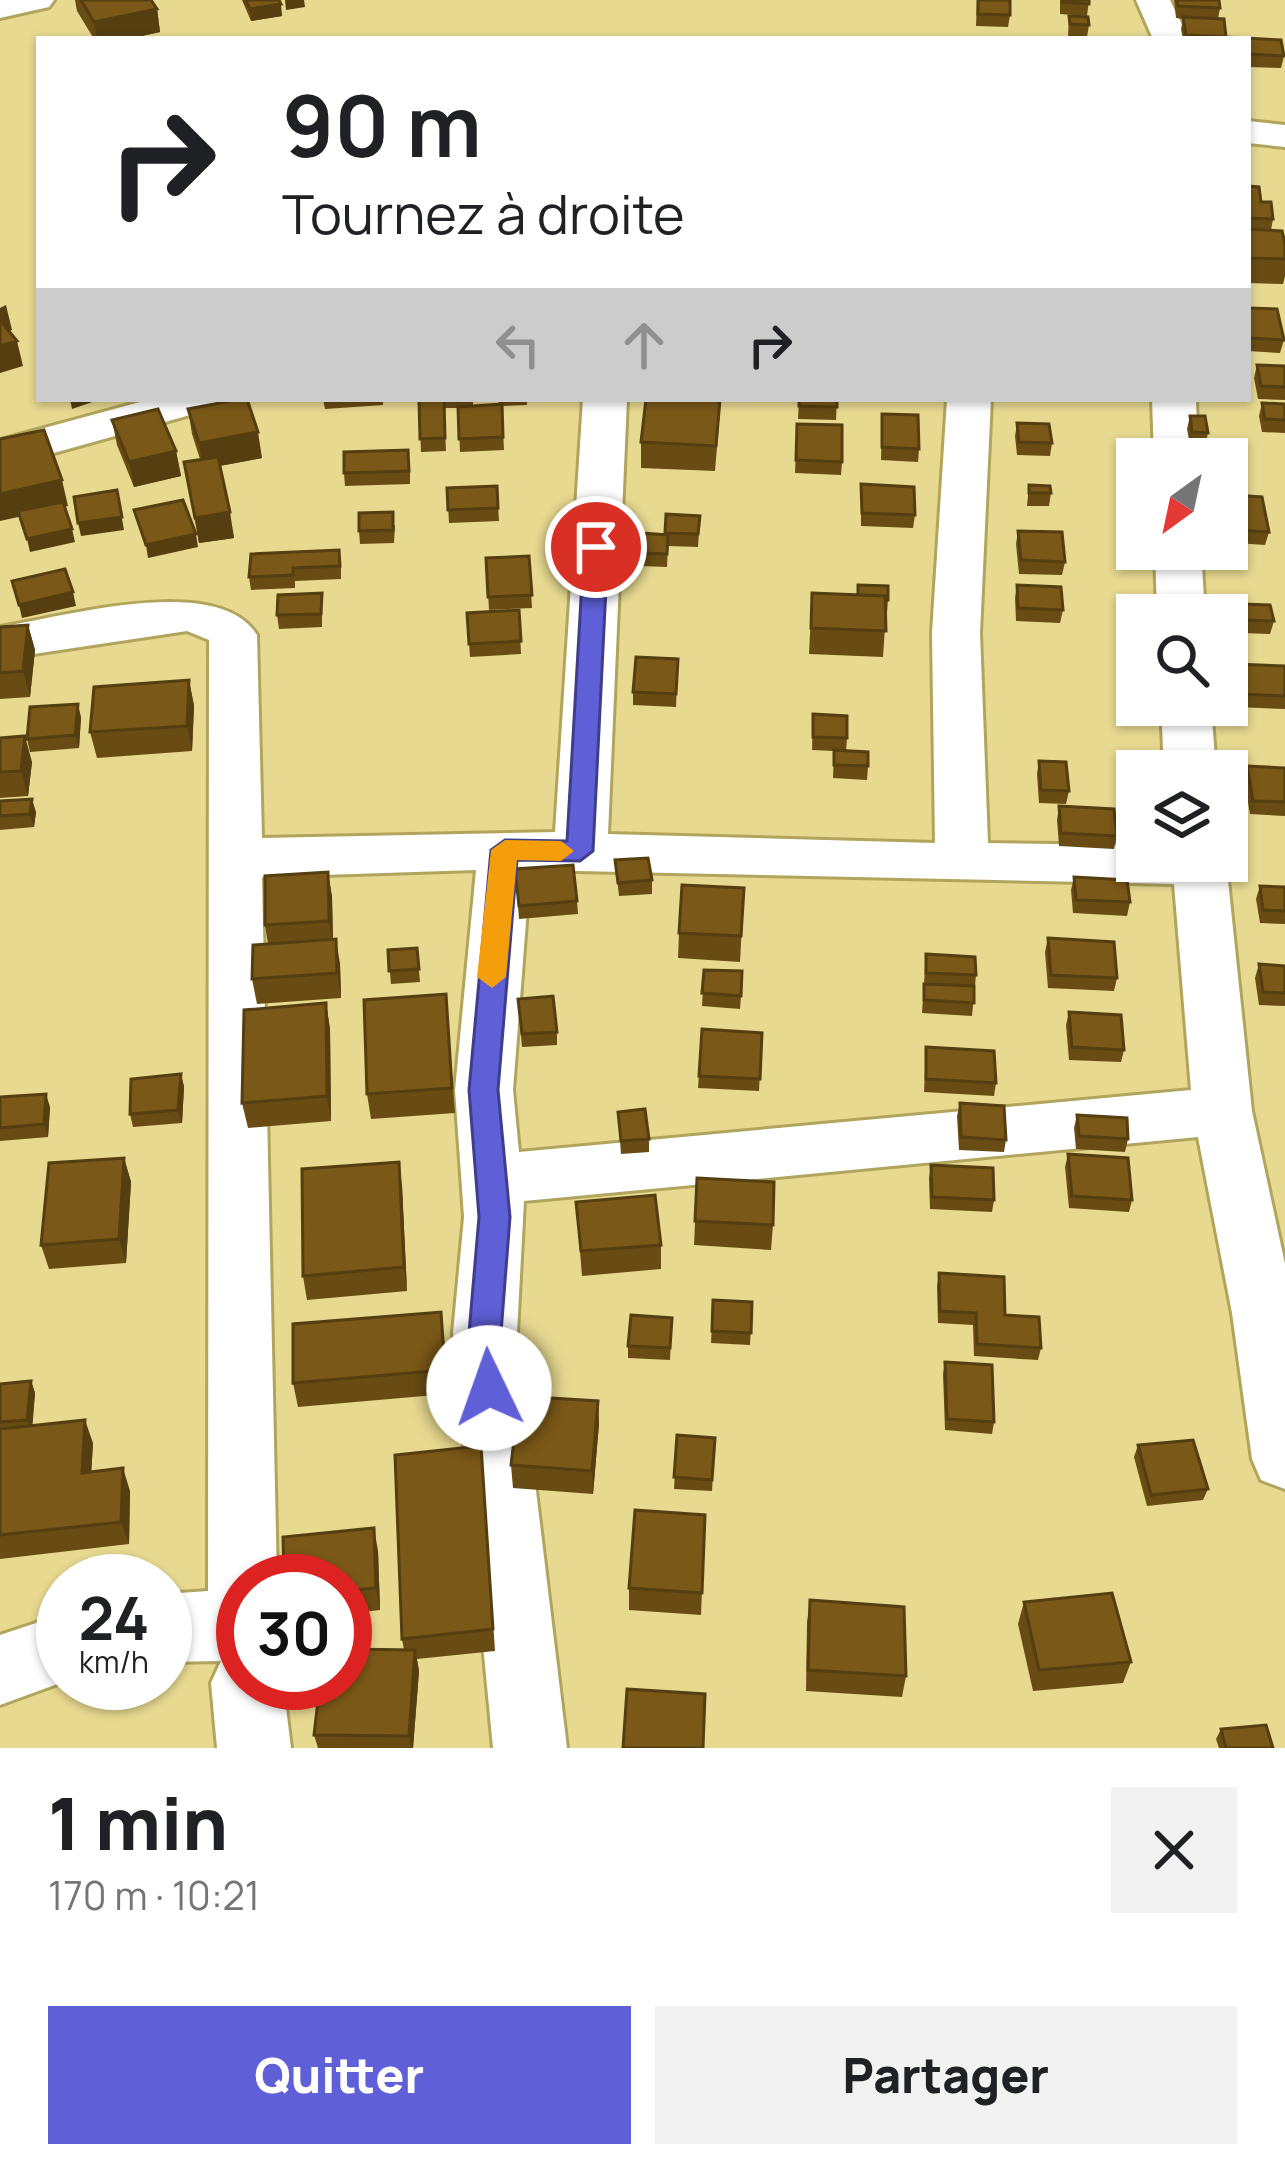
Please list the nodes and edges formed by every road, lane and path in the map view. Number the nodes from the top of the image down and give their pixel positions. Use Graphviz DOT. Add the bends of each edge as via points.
graph roads {
  1 [pos="37,0"];
  2 [pos="1154,0"];
  3 [pos="0,7"];
  4 [pos="1170,36"];
  5 [pos="1251,132"];
  6 [pos="1285,136"];
  7 [pos="189,402"];
  8 [pos="605,402"];
  9 [pos="969,402"];
  10 [pos="1174,402"];
  11 [pos="1175,438"];
  12 [pos="0,454"];
  13 [pos="0,643"];
  14 [pos="505,850"];
  15 [pos="580,851"];
  16 [pos="235,858"];
  17 [pos="962,862"];
  18 [pos="1116,863"];
  19 [pos="1201,882"];
  20 [pos="1222,1111"];
  21 [pos="493,1183"];
  22 [pos="1274,1314"];
  23 [pos="1285,1460"];
  24 [pos="241,1554"];
  25 [pos="36,1657"];
  26 [pos="0,1670"];
  27 [pos="250,1710"];
  28 [pos="254,1748"];
  29 [pos="530,1748"];
  1 -- 3 [label="street"];
  2 -- 4 [label="street"];
  5 -- 6 [label="street"];
  7 -- 12 [label="street"];
  8 -- 15 [label="street"];
  9 -- 17 [label="street" via="956,633"];
  10 -- 11 [label="street"];
  13 -- 16 [label="street" via="187,615 233,634"];
  14 -- 15 [label="street"];
  14 -- 16 [label="street"];
  14 -- 21 [label="street" via="484,1090"];
  15 -- 17 [label="street"];
  16 -- 24 [label="street"];
  17 -- 18 [label="street"];
  19 -- 20 [label="street"];
  20 -- 21 [label="street"];
  20 -- 22 [label="street"];
  21 -- 29 [label="street" via="485,1333"];
  22 -- 23 [label="street"];
  25 -- 26 [label="street"];
  27 -- 28 [label="street"];
}
